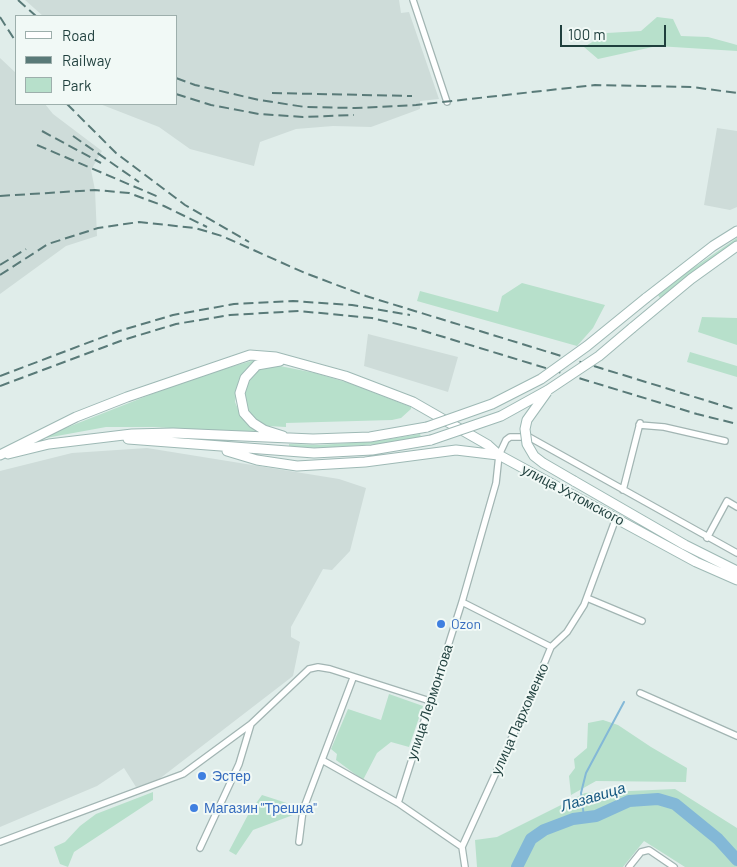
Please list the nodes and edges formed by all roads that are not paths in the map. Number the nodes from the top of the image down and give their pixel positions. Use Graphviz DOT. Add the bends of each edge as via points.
graph roads {
  1 [pos="413,0"];
  2 [pos="447,102"];
  3 [pos="737,231"];
  4 [pos="737,246"];
  5 [pos="292,361"];
  6 [pos="548,390"];
  7 [pos="111,437"];
  8 [pos="295,440"];
  9 [pos="725,441"];
  10 [pos="207,446"];
  11 [pos="0,455"];
  12 [pos="499,456"];
  13 [pos="623,490"];
  14 [pos="737,506"];
  15 [pos="616,518"];
  16 [pos="708,538"];
  17 [pos="737,553"];
  18 [pos="737,571"];
  19 [pos="737,580"];
  20 [pos="587,598"];
  21 [pos="462,602"];
  22 [pos="642,621"];
  23 [pos="551,647"];
  24 [pos="353,678"];
  25 [pos="640,693"];
  26 [pos="430,702"];
  27 [pos="251,724"];
  28 [pos="737,736"];
  29 [pos="322,760"];
  30 [pos="398,803"];
  31 [pos="0,842"];
  32 [pos="299,842"];
  33 [pos="462,847"];
  34 [pos="200,848"];
  35 [pos="465,867"];
  36 [pos="630,867"];
  37 [pos="674,867"];
  1 -- 2 [label="street"];
  3 -- 8 [label="main road, bridge" via="541,379 492,404 427,427 370,438"];
  4 -- 6 [label="main road, bridge" via="655,308 599,356"];
  5 -- 8 [label="main road" via="257,365 245,378 240,393 244,413 252,423"];
  5 -- 11 [label="main road, улица Ухтомского" via="250,355 97,408"];
  5 -- 12 [label="main road, улица Ухтомского" via="345,376 413,402 488,445"];
  6 -- 10 [label="main road, bridge" via="501,416 431,440 372,450 314,453"];
  6 -- 18 [label="main road, bridge" via="527,420 525,429 527,444 534,456 684,545"];
  7 -- 8 [label="main road" via="173,433"];
  7 -- 10 [label="main road"];
  7 -- 11 [label="main road" via="49,444"];
  9 -- 13 [label="street" via="639,424"];
  10 -- 12 [label="main road" via="256,460 297,466 365,462 456,450"];
  12 -- 13 [label="street" via="510,437 529,437"];
  12 -- 15 [label="main road, улица Ухтомского"];
  12 -- 21 [label="street, улица Лермонтова" via="496,483"];
  13 -- 16 [label="street"];
  14 -- 16 [label="street" via="727,501"];
  15 -- 19 [label="main road, улица Ухтомского" via="696,562"];
  15 -- 20 [label="street, улица Пархоменко"];
  16 -- 17 [label="street"];
  20 -- 22 [label="street"];
  20 -- 23 [label="street, улица Пархоменко" via="567,632"];
  21 -- 23 [label="street"];
  21 -- 26 [label="street, улица Лермонтова"];
  23 -- 33 [label="street, улица Пархоменко"];
  24 -- 26 [label="street"];
  24 -- 27 [label="street" via="330,668 310,670"];
  24 -- 29 [label="street"];
  25 -- 28 [label="street"];
  26 -- 30 [label="street, улица Лермонтова"];
  27 -- 31 [label="street" via="183,774"];
  27 -- 34 [label="street" via="239,764"];
  29 -- 30 [label="street"];
  29 -- 32 [label="street" via="303,810"];
  30 -- 33 [label="street"];
  33 -- 35 [label="street"];
  36 -- 37 [label="street" via="641,852 649,850"];
}
